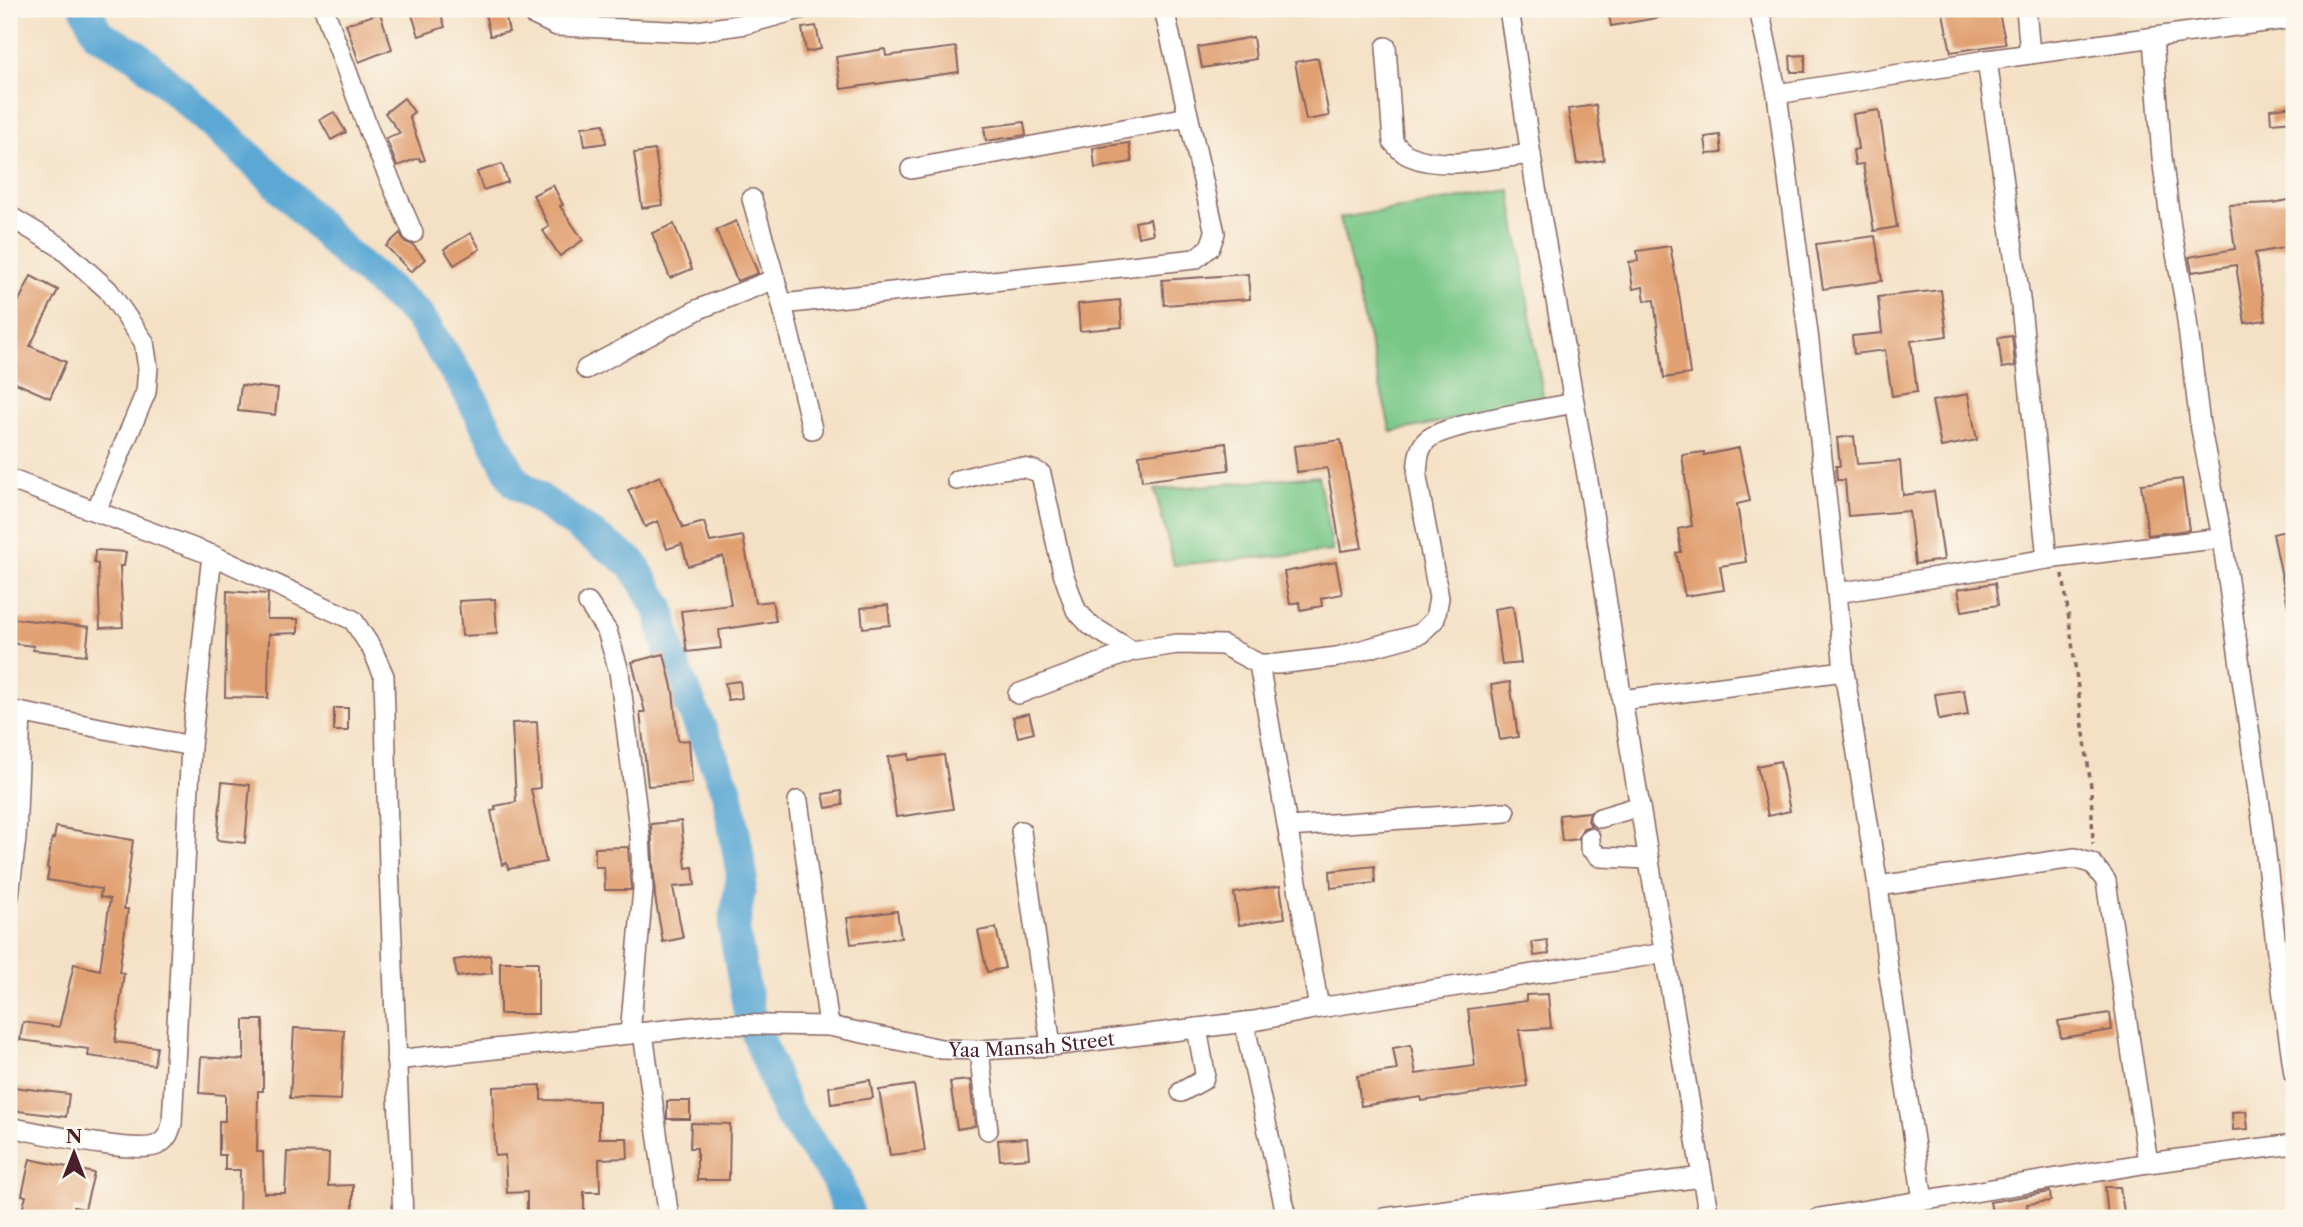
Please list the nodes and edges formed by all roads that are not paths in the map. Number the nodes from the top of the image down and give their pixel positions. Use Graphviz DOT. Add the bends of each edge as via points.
graph roads {
  1 [pos="324,9"];
  2 [pos="530,9"];
  3 [pos="800,9"];
  4 [pos="1164,9"];
  5 [pos="1509,9"];
  6 [pos="1759,9"];
  7 [pos="2026,9"];
  8 [pos="746,17"];
  9 [pos="2291,17"];
  10 [pos="2153,39"];
  11 [pos="1386,47"];
  12 [pos="2030,54"];
  13 [pos="1987,60"];
  14 [pos="1777,94"];
  15 [pos="1188,117"];
  16 [pos="1531,155"];
  17 [pos="911,169"];
  18 [pos="752,199"];
  19 [pos="9,216"];
  20 [pos="413,233"];
  21 [pos="775,279"];
  22 [pos="782,304"];
  23 [pos="586,369"];
  24 [pos="1574,403"];
  25 [pos="812,429"];
  26 [pos="9,479"];
  27 [pos="957,480"];
  28 [pos="96,512"];
  29 [pos="2222,538"];
  30 [pos="212,555"];
  31 [pos="2054,558"];
  32 [pos="1837,593"];
  33 [pos="588,603"];
  34 [pos="1132,651"];
  35 [pos="1259,664"];
  36 [pos="1844,671"];
  37 [pos="1018,694"];
  38 [pos="1622,700"];
  39 [pos="15,711"];
  40 [pos="191,746"];
  41 [pos="797,801"];
  42 [pos="1640,806"];
  43 [pos="1505,812"];
  44 [pos="1600,818"];
  45 [pos="1288,827"];
  46 [pos="1021,831"];
  47 [pos="1590,838"];
  48 [pos="1649,859"];
  49 [pos="1878,886"];
  50 [pos="9,896"];
  51 [pos="1665,953"];
  52 [pos="1319,1008"];
  53 [pos="1244,1022"];
  54 [pos="829,1026"];
  55 [pos="1198,1028"];
  56 [pos="637,1034"];
  57 [pos="1051,1046"];
  58 [pos="979,1050"];
  59 [pos="396,1060"];
  60 [pos="2294,1074"];
  61 [pos="1181,1092"];
  62 [pos="9,1127"];
  63 [pos="989,1130"];
  64 [pos="2294,1144"];
  65 [pos="2148,1163"];
  66 [pos="1702,1177"];
  67 [pos="1923,1200"];
  68 [pos="403,1218"];
  69 [pos="669,1218"];
  70 [pos="1287,1218"];
  71 [pos="1384,1218"];
  72 [pos="1709,1218"];
  73 [pos="1819,1218"];
  1 -- 20 [label="street"];
  2 -- 8 [label="street" via="557,26 691,32"];
  3 -- 8 [label="street"];
  4 -- 15 [label="street"];
  5 -- 16 [label="street"];
  6 -- 14 [label="street"];
  7 -- 12 [label="street"];
  9 -- 10 [label="street"];
  10 -- 12 [label="street"];
  10 -- 29 [label="street" via="2171,227"];
  11 -- 16 [label="street" via="1393,142 1407,156 1452,163"];
  12 -- 13 [label="street"];
  13 -- 14 [label="street"];
  13 -- 31 [label="street"];
  14 -- 32 [label="street"];
  15 -- 17 [label="street"];
  15 -- 22 [label="street" via="1214,233 1210,247 1195,259"];
  16 -- 24 [label="street"];
  18 -- 21 [label="street"];
  19 -- 28 [label="street" via="59,246 108,290 144,342 149,368 146,392"];
  21 -- 22 [label="street"];
  21 -- 23 [label="street" via="699,309"];
  22 -- 25 [label="street"];
  24 -- 35 [label="street" via="1443,430 1424,443 1417,477 1439,598 1435,619 1420,634 1337,657"];
  24 -- 38 [label="street"];
  26 -- 28 [label="street"];
  27 -- 34 [label="street" via="1018,467 1041,474 1076,610 1090,625"];
  28 -- 30 [label="street"];
  29 -- 31 [label="street"];
  29 -- 60 [label="street"];
  30 -- 40 [label="street"];
  30 -- 59 [label="street" via="353,620 384,676"];
  31 -- 32 [label="street"];
  32 -- 36 [label="street"];
  33 -- 56 [label="street" via="607,631 619,671 640,836 643,889"];
  34 -- 35 [label="street" via="1177,644 1223,645"];
  34 -- 37 [label="street"];
  35 -- 45 [label="street"];
  36 -- 38 [label="street"];
  36 -- 49 [label="street"];
  38 -- 42 [label="street"];
  39 -- 40 [label="street"];
  39 -- 50 [label="street" via="16,838"];
  40 -- 62 [label="street" via="168,1138 156,1146 134,1149"];
  41 -- 54 [label="street"];
  42 -- 44 [label="street"];
  42 -- 48 [label="street"];
  43 -- 45 [label="street"];
  45 -- 52 [label="street"];
  46 -- 57 [label="street"];
  47 -- 48 [label="street" via="1590,848 1600,857"];
  48 -- 51 [label="street"];
  49 -- 65 [label="street" via="2076,859 2093,864 2106,881"];
  49 -- 67 [label="street"];
  51 -- 52 [label="street, Yaa Mansah Street"];
  51 -- 66 [label="street"];
  52 -- 53 [label="street, Yaa Mansah Street"];
  53 -- 55 [label="street, Yaa Mansah Street"];
  53 -- 70 [label="street"];
  54 -- 56 [label="street, Yaa Mansah Street" via="719,1024"];
  54 -- 58 [label="street, Yaa Mansah Street" via="941,1049"];
  55 -- 57 [label="street, Yaa Mansah Street"];
  55 -- 61 [label="street" via="1205,1073 1203,1080"];
  56 -- 59 [label="street, Yaa Mansah Street"];
  56 -- 69 [label="street"];
  57 -- 58 [label="street, Yaa Mansah Street"];
  58 -- 63 [label="street"];
  59 -- 68 [label="street"];
  64 -- 65 [label="street"];
  65 -- 67 [label="street"];
  66 -- 71 [label="street"];
  66 -- 72 [label="street"];
  67 -- 73 [label="street"];
}
